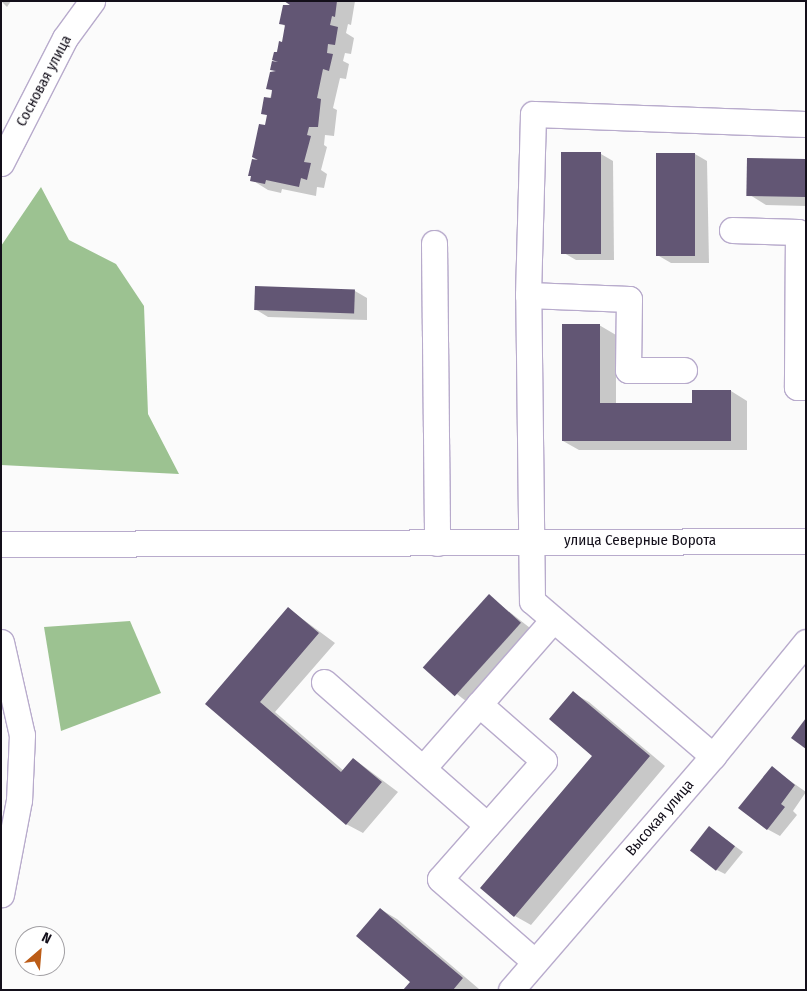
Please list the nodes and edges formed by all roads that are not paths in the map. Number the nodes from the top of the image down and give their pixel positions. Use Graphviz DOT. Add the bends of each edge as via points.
graph roads {
  1 [pos="92,1"];
  2 [pos="806,124"];
  3 [pos="5,150"];
  4 [pos="732,230"];
  5 [pos="434,244"];
  6 [pos="528,295"];
  7 [pos="684,370"];
  8 [pos="806,387"];
  9 [pos="531,540"];
  10 [pos="806,541"];
  11 [pos="437,543"];
  12 [pos="1,544"];
  13 [pos="553,620"];
  14 [pos="1,642"];
  15 [pos="806,642"];
  16 [pos="324,682"];
  17 [pos="479,704"];
  18 [pos="714,756"];
  19 [pos="423,768"];
  20 [pos="488,825"];
  21 [pos="1,894"];
  22 [pos="535,962"];
  23 [pos="511,990"];
  1 -- 3 [label="street, Сосновая улица" via="65,38"];
  2 -- 6 [label="street" via="533,114"];
  4 -- 8 [label="street" via="798,232 797,387"];
  5 -- 11 [label="street"];
  6 -- 7 [label="street" via="629,298 628,370"];
  6 -- 9 [label="street"];
  9 -- 10 [label="street, улица Северные Ворота"];
  9 -- 11 [label="street, улица Северные Ворота"];
  9 -- 13 [label="street" via="532,602"];
  11 -- 12 [label="street, улица Северные Ворота"];
  13 -- 17 [label="street"];
  13 -- 18 [label="street"];
  14 -- 21 [label="street" via="22,735 19,800"];
  15 -- 18 [label="street, Высокая улица"];
  16 -- 19 [label="street"];
  17 -- 19 [label="street"];
  17 -- 20 [label="street" via="544,761"];
  18 -- 22 [label="street, Высокая улица"];
  19 -- 20 [label="street"];
  20 -- 22 [label="street" via="440,879"];
  22 -- 23 [label="street, Высокая улица"];
}
